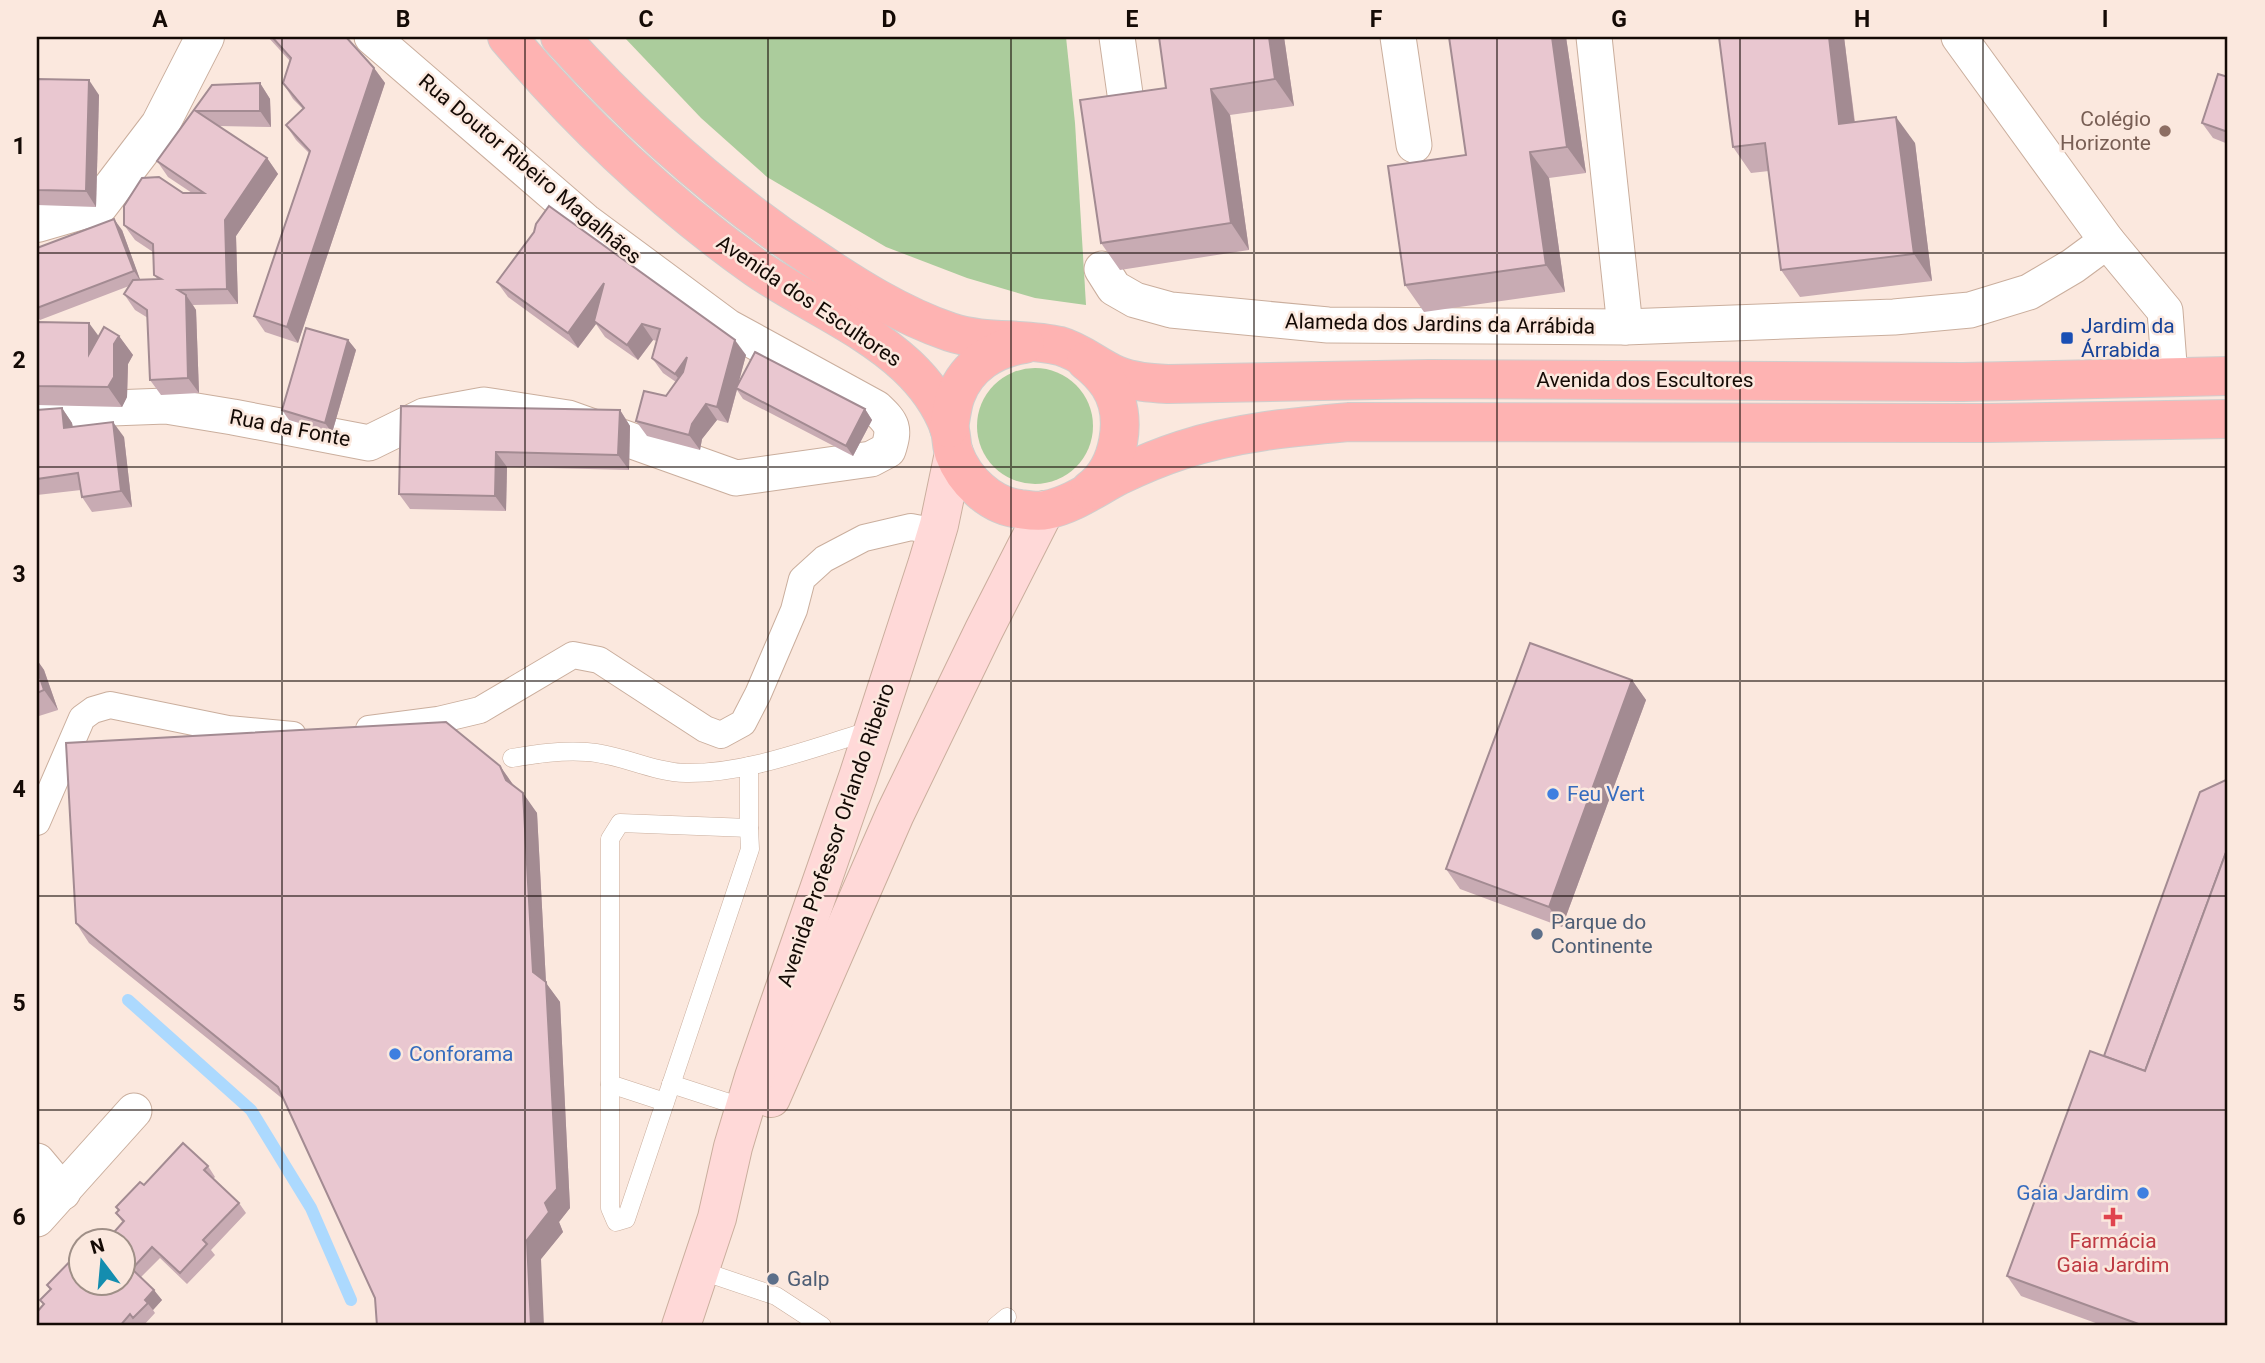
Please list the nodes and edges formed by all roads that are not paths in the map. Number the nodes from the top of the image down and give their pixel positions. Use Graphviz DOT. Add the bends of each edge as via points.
graph roads {
  1 [pos="205,37"];
  2 [pos="372,37"];
  3 [pos="507,37"];
  4 [pos="560,37"];
  5 [pos="1116,37"];
  6 [pos="1398,37"];
  7 [pos="1594,37"];
  8 [pos="1959,37"];
  9 [pos="1126,101"];
  10 [pos="1415,145"];
  11 [pos="37,223"];
  12 [pos="2107,240"];
  13 [pos="1102,269"];
  14 [pos="1625,327"];
  15 [pos="1057,345"];
  16 [pos="2228,376"];
  17 [pos="2170,377"];
  18 [pos="37,404"];
  19 [pos="2228,419"];
  20 [pos="952,440"];
  21 [pos="736,478"];
  22 [pos="1063,504"];
  23 [pos="937,532"];
  24 [pos="873,730"];
  25 [pos="349,731"];
  26 [pos="312,734"];
  27 [pos="512,758"];
  28 [pos="749,765"];
  29 [pos="37,822"];
  30 [pos="749,828"];
  31 [pos="610,1084"];
  32 [pos="671,1084"];
  33 [pos="665,1102"];
  34 [pos="745,1108"];
  35 [pos="134,1111"];
  36 [pos="37,1161"];
  37 [pos="63,1192"];
  38 [pos="717,1218"];
  39 [pos="37,1220"];
  40 [pos="699,1270"];
  41 [pos="681,1326"];
  42 [pos="822,1326"];
  1 -- 11 [label="street" via="160,125 99,205"];
  2 -- 21 [label="street, Rua Doutor Ribeiro Magalhães" via="585,221 651,270 728,327 876,408 890,421 893,435 888,450 871,459"];
  3 -- 20 [label="main road, Avenida dos Escultores" via="579,117 658,191 756,268 874,340 905,365 936,400"];
  4 -- 15 [label="main road, Avenida dos Escultores" via="667,147 757,219 845,280 953,332"];
  5 -- 9 [label="street"];
  6 -- 10 [label="street"];
  7 -- 14 [label="street, Alameda dos Jardins da Arrábida"];
  8 -- 12 [label="street"];
  12 -- 14 [label="street, Alameda dos Jardins da Arrábida" via="2029,292 1970,310"];
  12 -- 17 [label="street" via="2165,311"];
  13 -- 14 [label="street, Alameda dos Jardins da Arrábida" via="1114,288 1135,300 1171,310 1328,325"];
  15 -- 17 [label="main road, Avenida dos Escultores" via="1116,375 1168,384 1429,379 1963,382"];
  15 -- 20 [label="main road" via="1016,345 992,353 971,371 956,395"];
  15 -- 22 [label="main road" via="1092,366 1110,386 1119,411 1119,438 1111,464 1095,486"];
  16 -- 17 [label="main road, Avenida dos Escultores"];
  18 -- 21 [label="street, Rua da Fonte" via="66,414 166,406 369,443 424,416 484,405 568,418"];
  19 -- 22 [label="main road, Avenida dos Escultores" via="1349,422 1251,433 1193,446 1151,460"];
  20 -- 22 [label="main road, Avenida dos Escultores" via="968,478 989,498 1016,509"];
  20 -- 23 [label="main road, Avenida Professor Orlando Ribeiro"];
  22 -- 38 [label="main road, Avenida Professor Orlando Ribeiro" via="984,629 895,814"];
  23 -- 24 [label="main road, Avenida Professor Orlando Ribeiro"];
  23 -- 25 [label="street" via="911,527 864,538 824,559 803,579 794,610 743,723 721,735 599,660 573,655 481,710"];
  24 -- 28 [label="lane"];
  24 -- 34 [label="main road, Avenida Professor Orlando Ribeiro"];
  26 -- 29 [label="street" via="228,729 110,705 93,710 82,718"];
  27 -- 28 [label="lane" via="587,752 661,771 688,773"];
  28 -- 30 [label="lane"];
  30 -- 31 [label="lane" via="620,823 614,831 610,839"];
  30 -- 32 [label="lane" via="750,849"];
  31 -- 33 [label="lane"];
  31 -- 33 [label="lane" via="610,1208 616,1222 626,1219"];
  32 -- 33 [label="lane"];
  32 -- 34 [label="lane"];
  34 -- 38 [label="main road, Avenida Professor Orlando Ribeiro"];
  35 -- 37 [label="street"];
  36 -- 37 [label="street"];
  37 -- 39 [label="street"];
  38 -- 40 [label="main road, Avenida Professor Orlando Ribeiro"];
  40 -- 41 [label="main road, Avenida Professor Orlando Ribeiro"];
  40 -- 42 [label="lane" via="776,1296"];
}
